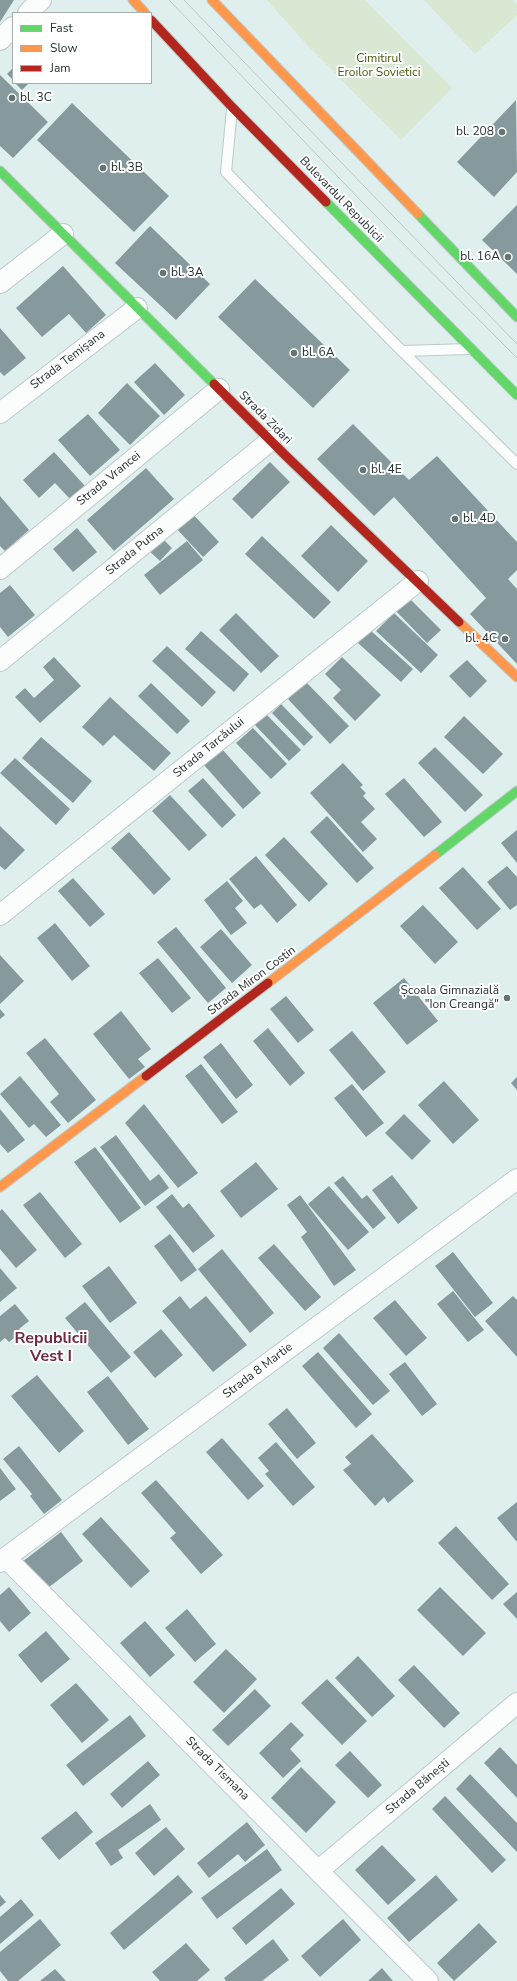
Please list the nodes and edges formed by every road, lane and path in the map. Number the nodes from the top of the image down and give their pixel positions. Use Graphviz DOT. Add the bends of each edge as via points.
graph roads {
  1 [pos="41,0"];
  2 [pos="133,0"];
  3 [pos="212,0"];
  4 [pos="29,12"];
  5 [pos="144,12"];
  6 [pos="152,21"];
  7 [pos="12,28"];
  8 [pos="0,40"];
  9 [pos="232,107"];
  10 [pos="0,171"];
  11 [pos="63,234"];
  12 [pos="0,283"];
  13 [pos="137,308"];
  14 [pos="517,317"];
  15 [pos="470,349"];
  16 [pos="402,351"];
  17 [pos="219,389"];
  18 [pos="517,395"];
  19 [pos="0,413"];
  20 [pos="270,440"];
  21 [pos="517,464"];
  22 [pos="0,569"];
  23 [pos="418,581"];
  24 [pos="0,661"];
  25 [pos="517,677"];
  26 [pos="517,791"];
  27 [pos="0,915"];
  28 [pos="517,1180"];
  29 [pos="0,1187"];
  30 [pos="3,1560"];
  31 [pos="517,1703"];
  32 [pos="318,1871"];
  33 [pos="428,1981"];
  1 -- 4 [label="street"];
  2 -- 5 [label="street"];
  3 -- 14 [label="street"];
  6 -- 9 [label="street, Bulevardul Republicii"];
  7 -- 8 [label="street"];
  9 -- 15 [label="street, Bulevardul Republicii"];
  9 -- 16 [label="lane" via="226,172"];
  10 -- 11 [label="street, Strada Zidari"];
  11 -- 12 [label="street"];
  11 -- 13 [label="street, Strada Zidari"];
  13 -- 17 [label="street, Strada Zidari"];
  13 -- 19 [label="street, Strada Temișana"];
  15 -- 16 [label="lane"];
  15 -- 18 [label="street, Bulevardul Republicii"];
  16 -- 21 [label="lane"];
  17 -- 20 [label="street, Strada Zidari"];
  17 -- 22 [label="street, Strada Vrancei"];
  20 -- 23 [label="street, Strada Zidari"];
  20 -- 24 [label="street, Strada Putna"];
  23 -- 25 [label="street, Strada Zidari"];
  23 -- 27 [label="street, Strada Tarcăului"];
  26 -- 29 [label="street, Strada Miron Costin" via="350,922"];
  28 -- 30 [label="street, Strada 8 Martie"];
  30 -- 32 [label="street, Strada Tismana"];
  31 -- 32 [label="street, Strada Bănești"];
  32 -- 33 [label="street, Strada Tismana"];
}
